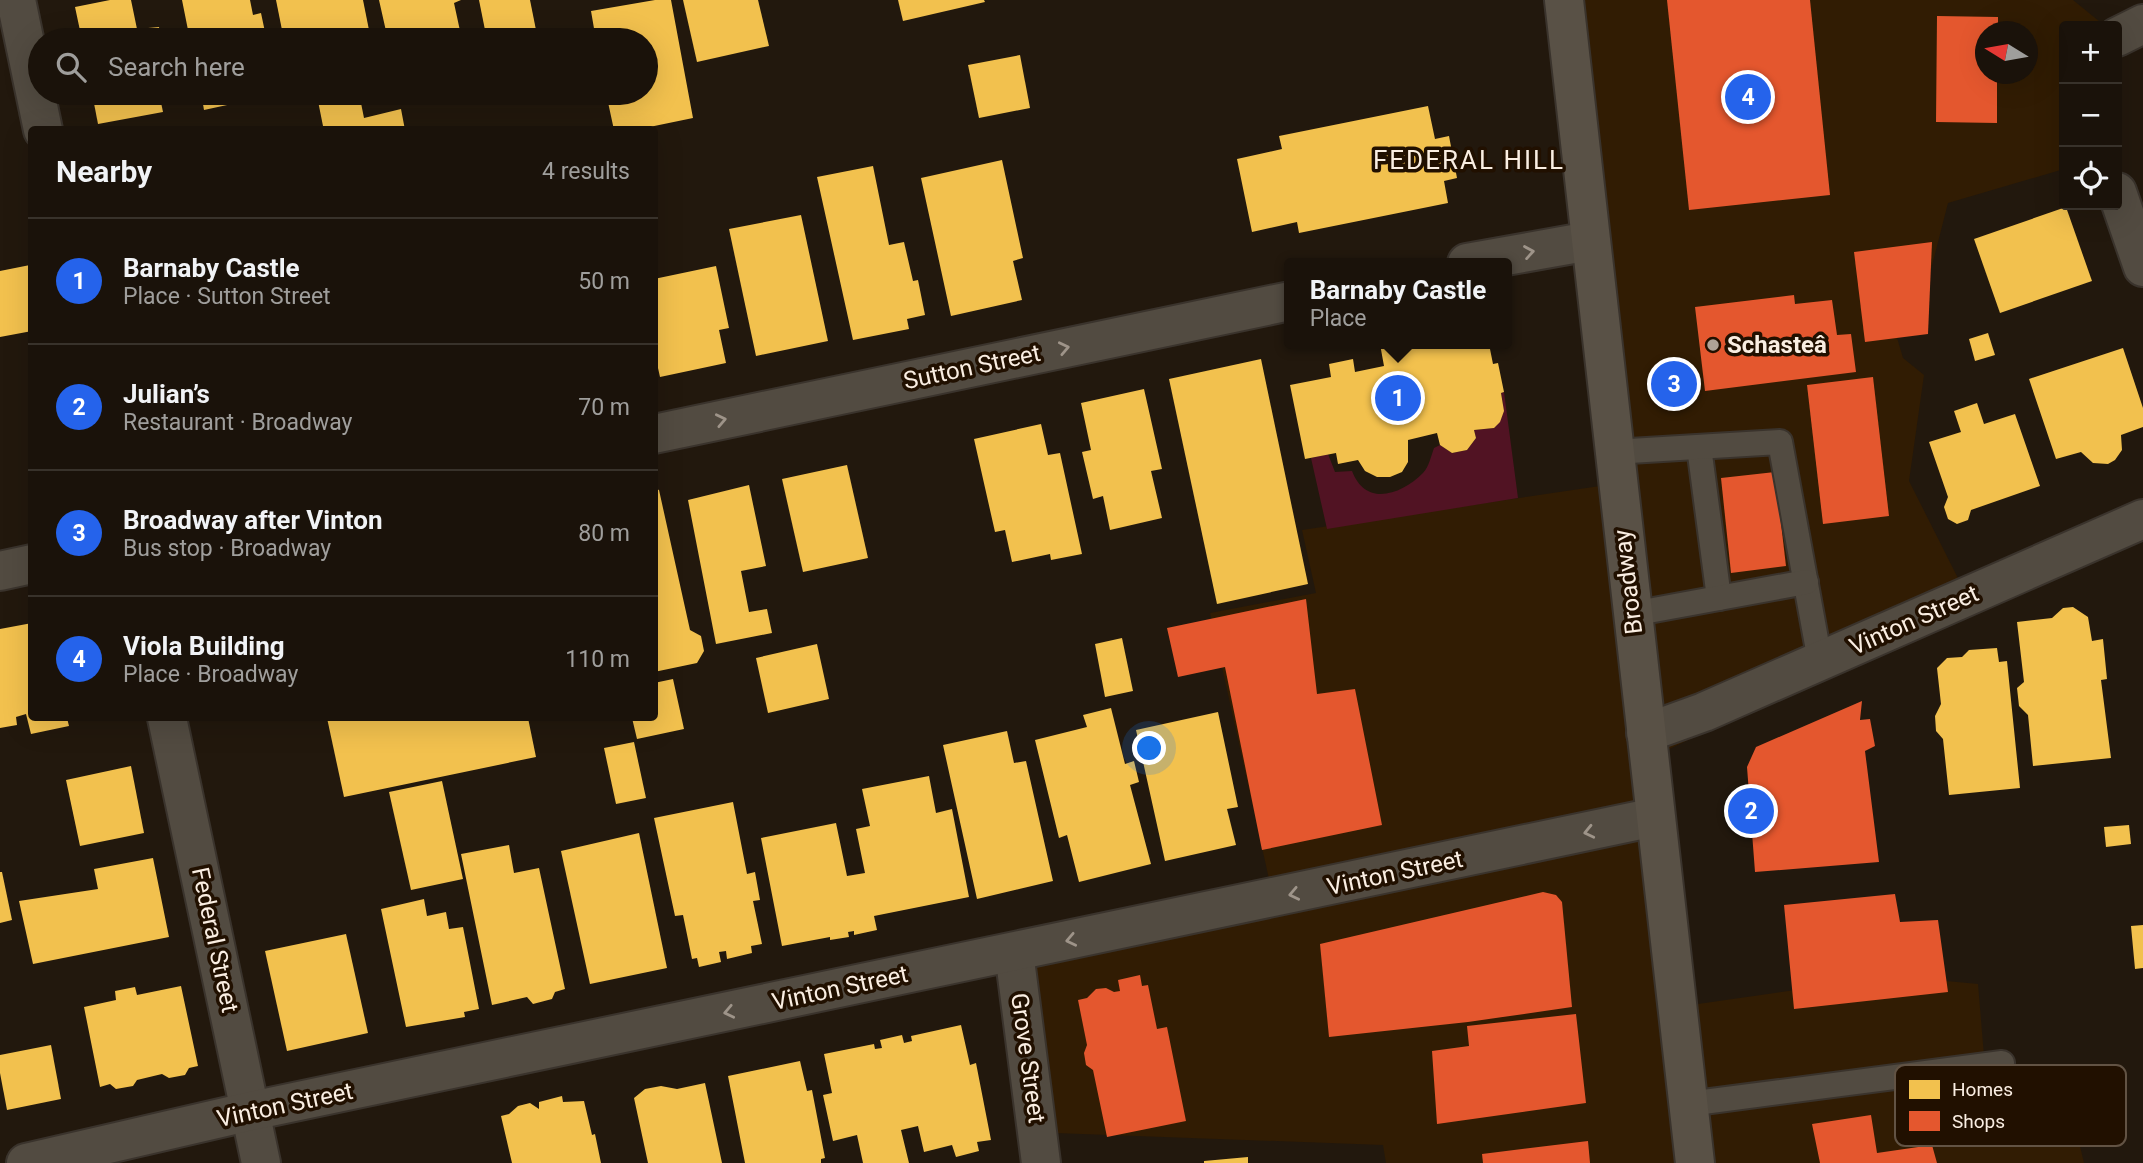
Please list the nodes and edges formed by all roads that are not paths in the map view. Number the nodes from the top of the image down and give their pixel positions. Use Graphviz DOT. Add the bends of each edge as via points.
graph roads {
  1 [pos="16,0"];
  2 [pos="1564,0"];
  3 [pos="2143,24"];
  4 [pos="2122,34"];
  5 [pos="28,58"];
  6 [pos="38,105"];
  7 [pos="42,126"];
  8 [pos="2122,206"];
  9 [pos="1590,241"];
  10 [pos="1495,258"];
  11 [pos="2143,267"];
  12 [pos="1284,301"];
  13 [pos="658,433"];
  14 [pos="1699,447"];
  15 [pos="1613,452"];
  16 [pos="2143,519"];
  17 [pos="28,565"];
  18 [pos="0,571"];
  19 [pos="1806,582"];
  20 [pos="1718,598"];
  21 [pos="1632,614"];
  22 [pos="1820,661"];
  23 [pos="168,721"];
  24 [pos="1646,733"];
  25 [pos="1655,817"];
  26 [pos="1014,952"];
  27 [pos="2002,1063"];
  28 [pos="1987,1065"];
  29 [pos="1895,1077"];
  30 [pos="1688,1104"];
  31 [pos="251,1111"];
  32 [pos="26,1163"];
  33 [pos="261,1163"];
  34 [pos="1041,1163"];
  35 [pos="1695,1163"];
  1 -- 5 [label="street"];
  2 -- 9 [label="main road, Broadway"];
  3 -- 4 [label="street"];
  6 -- 7 [label="street"];
  8 -- 11 [label="street"];
  10 -- 9 [label="street, one-way"];
  9 -- 15 [label="main road, Broadway"];
  13 -- 12 [label="street, Sutton Street, one-way"];
  14 -- 15 [label="lane"];
  14 -- 19 [label="lane" via="1780,443"];
  14 -- 20 [label="lane"];
  15 -- 21 [label="main road, Broadway"];
  16 -- 22 [label="street, Vinton Street"];
  17 -- 18 [label="street"];
  19 -- 20 [label="lane"];
  19 -- 22 [label="lane"];
  20 -- 21 [label="lane"];
  21 -- 24 [label="main road, Broadway"];
  22 -- 24 [label="street, Vinton Street"];
  23 -- 31 [label="street, Federal Street"];
  24 -- 25 [label="main road, Broadway"];
  25 -- 26 [label="street, Vinton Street, one-way"];
  25 -- 30 [label="main road, Broadway"];
  26 -- 31 [label="street, Vinton Street, one-way"];
  26 -- 34 [label="street, Grove Street"];
  27 -- 28 [label="lane"];
  29 -- 30 [label="lane"];
  30 -- 35 [label="main road, Broadway"];
  31 -- 32 [label="street, Vinton Street"];
  31 -- 33 [label="street, Federal Street"];
}
